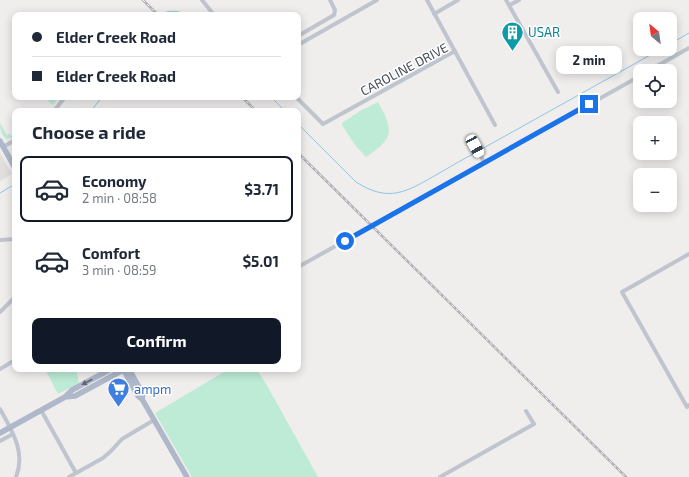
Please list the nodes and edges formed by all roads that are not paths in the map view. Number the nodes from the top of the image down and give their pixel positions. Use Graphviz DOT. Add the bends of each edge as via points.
graph roads {
  1 [pos="202,0"];
  2 [pos="330,0"];
  3 [pos="377,0"];
  4 [pos="427,0"];
  5 [pos="458,0"];
  6 [pos="506,0"];
  7 [pos="519,0"];
  8 [pos="510,5"];
  9 [pos="212,12"];
  10 [pos="434,14"];
  11 [pos="301,34"];
  12 [pos="301,43"];
  13 [pos="689,48"];
  14 [pos="455,51"];
  15 [pos="660,64"];
  16 [pos="633,80"];
  17 [pos="558,92"];
  18 [pos="63,100"];
  19 [pos="299,100"];
  20 [pos="56,108"];
  21 [pos="495,125"];
  22 [pos="472,140"];
  23 [pos="12,141"];
  24 [pos="2,144"];
  25 [pos="12,162"];
  26 [pos="484,162"];
  27 [pos="12,239"];
  28 [pos="0,240"];
  29 [pos="689,254"];
  30 [pos="301,265"];
  31 [pos="12,300"];
  32 [pos="0,312"];
  33 [pos="12,362"];
  34 [pos="0,369"];
  35 [pos="105,372"];
  36 [pos="119,372"];
  37 [pos="126,372"];
  38 [pos="65,397"];
  39 [pos="689,405"];
  40 [pos="0,409"];
  41 [pos="41,410"];
  42 [pos="526,411"];
  43 [pos="154,420"];
  44 [pos="10,428"];
  45 [pos="0,433"];
  46 [pos="13,434"];
  47 [pos="0,441"];
  48 [pos="76,473"];
  49 [pos="17,477"];
  50 [pos="69,477"];
  51 [pos="187,477"];
  52 [pos="440,477"];
  1 -- 9 [label="street"];
  2 -- 11 [label="street" via="335,10 334,15"];
  3 -- 12 [label="street"];
  4 -- 10 [label="street"];
  5 -- 10 [label="street"];
  6 -- 8 [label="street"];
  7 -- 8 [label="street"];
  8 -- 17 [label="street"];
  10 -- 14 [label="street"];
  13 -- 15 [label="street"];
  14 -- 19 [label="street, CAROLINE DRIVE" via="323,124"];
  14 -- 21 [label="street, CAROLINE DRIVE"];
  16 -- 26 [label="street"];
  18 -- 20 [label="street"];
  22 -- 26 [label="street"];
  23 -- 24 [label="street"];
  24 -- 25 [label="main road"];
  26 -- 30 [label="street"];
  27 -- 28 [label="street"];
  29 -- 39 [label="street" via="622,292 687,407"];
  31 -- 32 [label="street"];
  33 -- 34 [label="street"];
  35 -- 38 [label="main road, one-way" via="72,390"];
  36 -- 38 [label="main road" via="75,396"];
  37 -- 43 [label="main road"];
  38 -- 41 [label="main road"];
  40 -- 44 [label="street"];
  41 -- 44 [label="main road"];
  41 -- 48 [label="street"];
  42 -- 52 [label="street" via="534,424"];
  43 -- 48 [label="street" via="125,436 107,455"];
  43 -- 51 [label="main road"];
  44 -- 45 [label="main road"];
  44 -- 46 [label="street"];
  46 -- 47 [label="street"];
  46 -- 49 [label="street" via="20,455"];
  48 -- 50 [label="street"];
}
